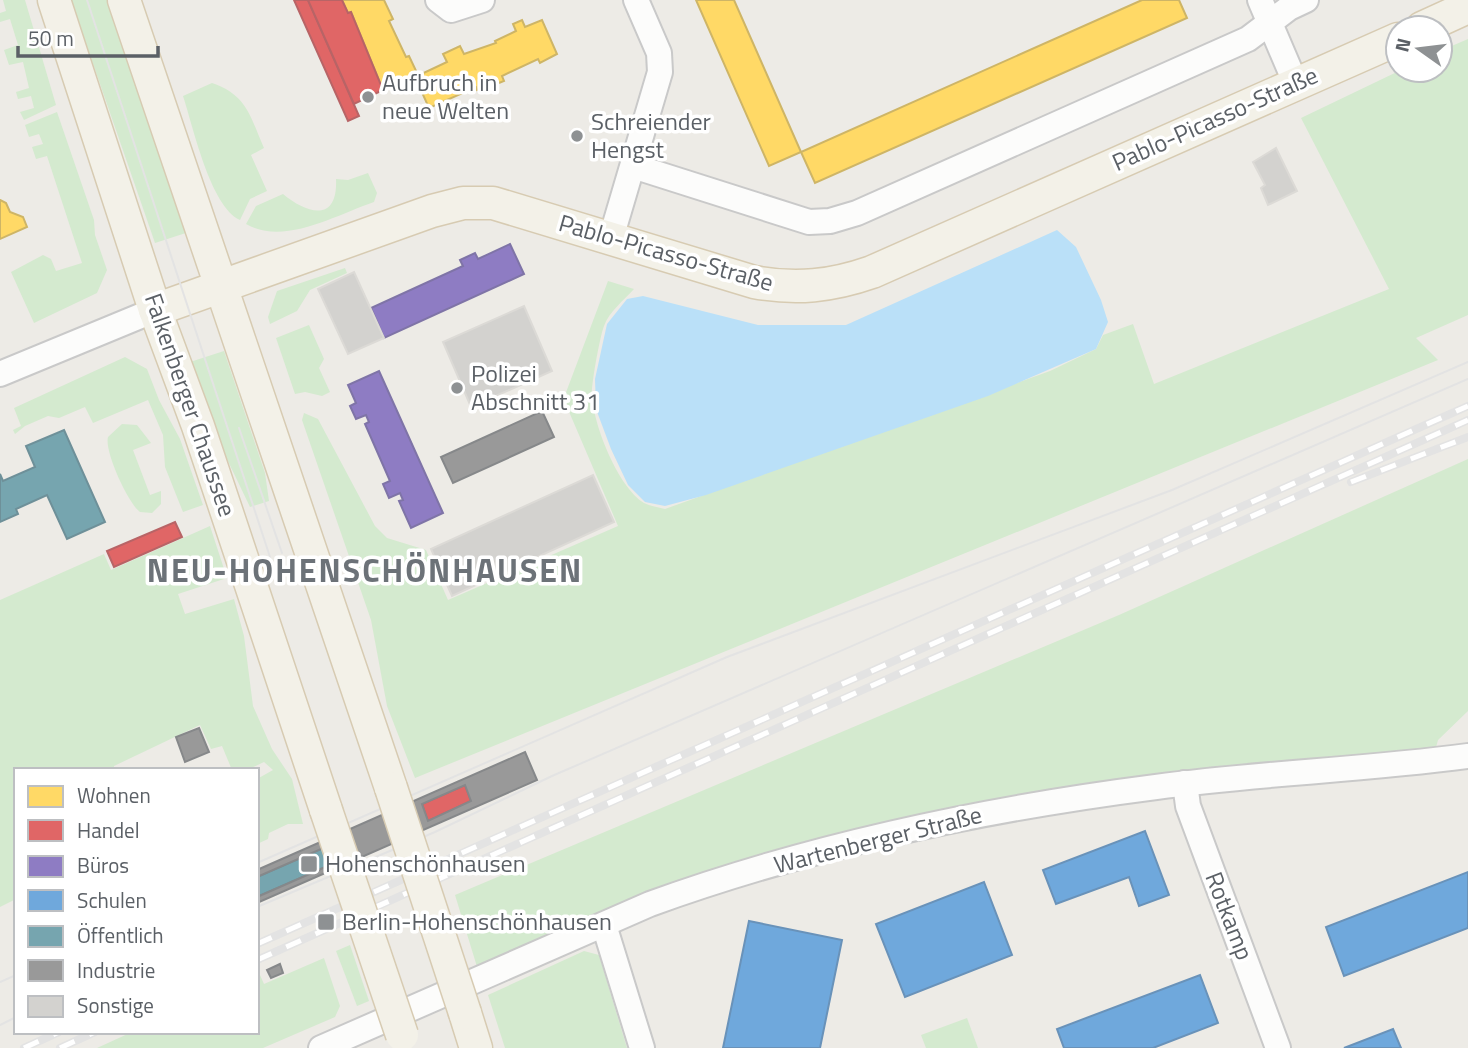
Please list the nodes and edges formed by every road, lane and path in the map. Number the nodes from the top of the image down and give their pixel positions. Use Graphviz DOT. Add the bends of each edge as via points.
graph roads {
  1 [pos="54,0"];
  2 [pos="124,0"];
  3 [pos="438,0"];
  4 [pos="482,0"];
  5 [pos="636,0"];
  6 [pos="1306,0"];
  7 [pos="1264,11"];
  8 [pos="1384,45"];
  9 [pos="1295,82"];
  10 [pos="633,166"];
  11 [pos="611,238"];
  12 [pos="222,285"];
  13 [pos="155,310"];
  14 [pos="0,374"];
  15 [pos="1468,756"];
  16 [pos="1185,783"];
  17 [pos="604,925"];
  18 [pos="404,1042"];
  19 [pos="321,1048"];
  20 [pos="476,1048"];
  21 [pos="642,1048"];
  22 [pos="1278,1048"];
  1 -- 13 [label="main road, Falkenberger Chaussee"];
  2 -- 12 [label="main road"];
  3 -- 4 [label="street" via="450,10"];
  5 -- 10 [label="street" via="661,63"];
  6 -- 7 [label="street"];
  7 -- 9 [label="street"];
  7 -- 10 [label="street" via="1248,39 830,221 810,222"];
  8 -- 9 [label="main road, Pablo-Picasso-Straße"];
  9 -- 11 [label="main road, Pablo-Picasso-Straße" via="844,282 781,287 754,282"];
  10 -- 11 [label="street"];
  11 -- 12 [label="main road, Pablo-Picasso-Straße" via="493,203 463,203"];
  12 -- 13 [label="main road, Pablo-Picasso-Straße"];
  12 -- 20 [label="main road, bridge"];
  13 -- 14 [label="street"];
  13 -- 18 [label="main road, Falkenberger Chaussee, bridge"];
  15 -- 16 [label="street, Wartenberger Straße"];
  16 -- 17 [label="street, Wartenberger Straße" via="911,829 706,884"];
  16 -- 22 [label="street, Rotkamp" via="1188,806"];
  17 -- 19 [label="street, Wartenberger Straße"];
  17 -- 21 [label="street"];
}
